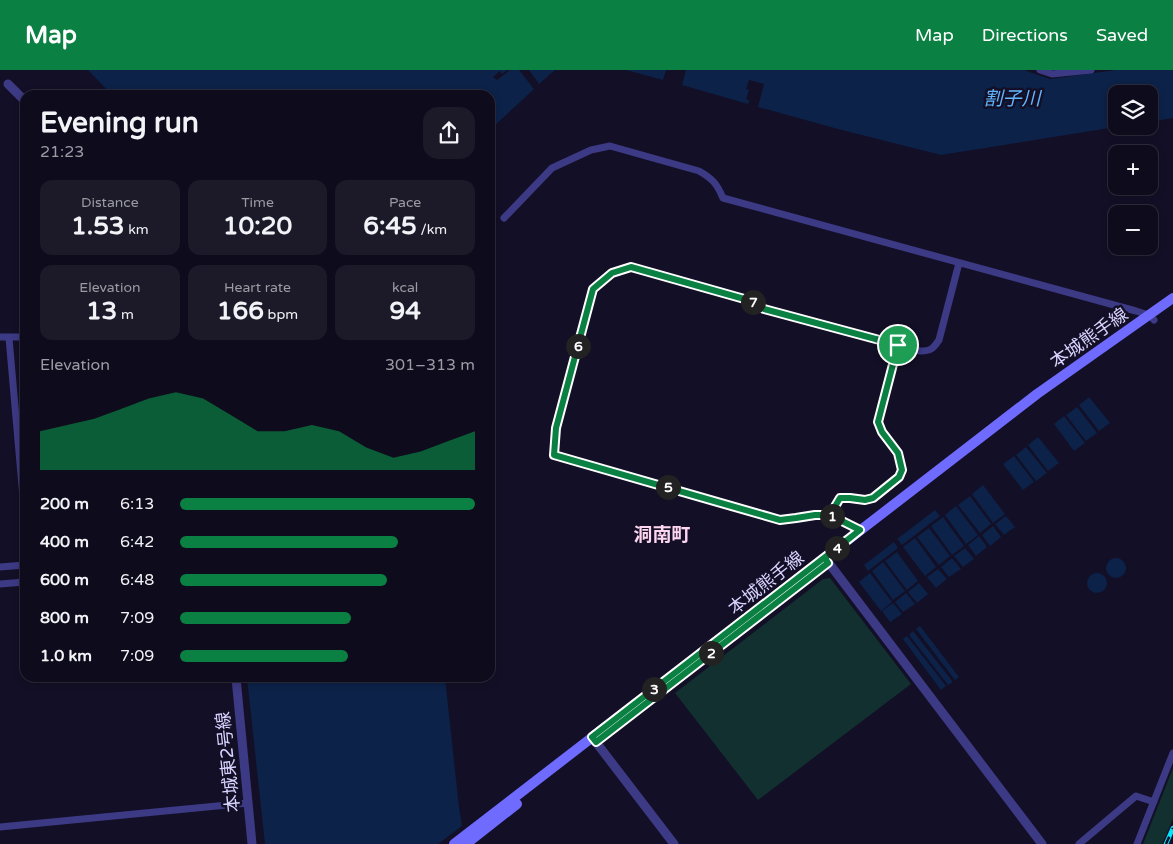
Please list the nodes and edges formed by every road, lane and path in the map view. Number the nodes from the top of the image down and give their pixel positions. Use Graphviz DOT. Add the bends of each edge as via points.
graph roads {
  1 [pos="1040,70"];
  2 [pos="1091,70"];
  3 [pos="1072,71"];
  4 [pos="8,84"];
  5 [pos="20,96"];
  6 [pos="504,218"];
  7 [pos="959,262"];
  8 [pos="1173,298"];
  9 [pos="1173,306"];
  10 [pos="1151,318"];
  11 [pos="0,337"];
  12 [pos="20,337"];
  13 [pos="9,338"];
  14 [pos="898,345"];
  15 [pos="20,463"];
  16 [pos="830,515"];
  17 [pos="860,530"];
  18 [pos="826,561"];
  19 [pos="20,565"];
  20 [pos="0,567"];
  21 [pos="20,582"];
  22 [pos="0,584"];
  23 [pos="236,682"];
  24 [pos="594,739"];
  25 [pos="1173,753"];
  26 [pos="1154,802"];
  27 [pos="248,803"];
  28 [pos="0,827"];
  29 [pos="252,844"];
  30 [pos="454,844"];
  31 [pos="466,844"];
  32 [pos="674,844"];
  33 [pos="1042,844"];
  34 [pos="1079,844"];
  35 [pos="1137,844"];
  1 -- 3 [label="street" via="1052,74"];
  2 -- 3 [label="street"];
  4 -- 5 [label="street"];
  6 -- 7 [label="street" via="552,168 591,150 610,146 699,171 717,184 723,198"];
  7 -- 10 [label="street"];
  7 -- 14 [label="street" via="939,340 934,348 920,351"];
  8 -- 10 [label="main road, 本城熊手線"];
  9 -- 10 [label="main road, 本城熊手線"];
  10 -- 17 [label="main road, 本城熊手線" via="1037,394"];
  10 -- 18 [label="main road, 本城熊手線"];
  11 -- 13 [label="street"];
  12 -- 13 [label="street"];
  13 -- 15 [label="street"];
  14 -- 16 [label="street" via="878,422 898,453 902,470 899,477 873,498 840,498"];
  14 -- 16 [label="street" via="764,309 755,302 631,267 612,273 593,289 556,428 554,455 780,520"];
  16 -- 17 [label="street"];
  17 -- 18 [label="main road, 本城熊手線"];
  18 -- 24 [label="main road, 本城熊手線"];
  18 -- 33 [label="street"];
  19 -- 20 [label="street"];
  21 -- 22 [label="street"];
  23 -- 27 [label="street, 本城東2号線"];
  24 -- 30 [label="main road, 本城熊手線"];
  24 -- 31 [label="main road, 本城熊手線"];
  24 -- 32 [label="street"];
  25 -- 26 [label="street"];
  26 -- 34 [label="street" via="1136,796"];
  26 -- 35 [label="street"];
  27 -- 28 [label="street"];
  27 -- 29 [label="street, 本城東2号線"];
}
